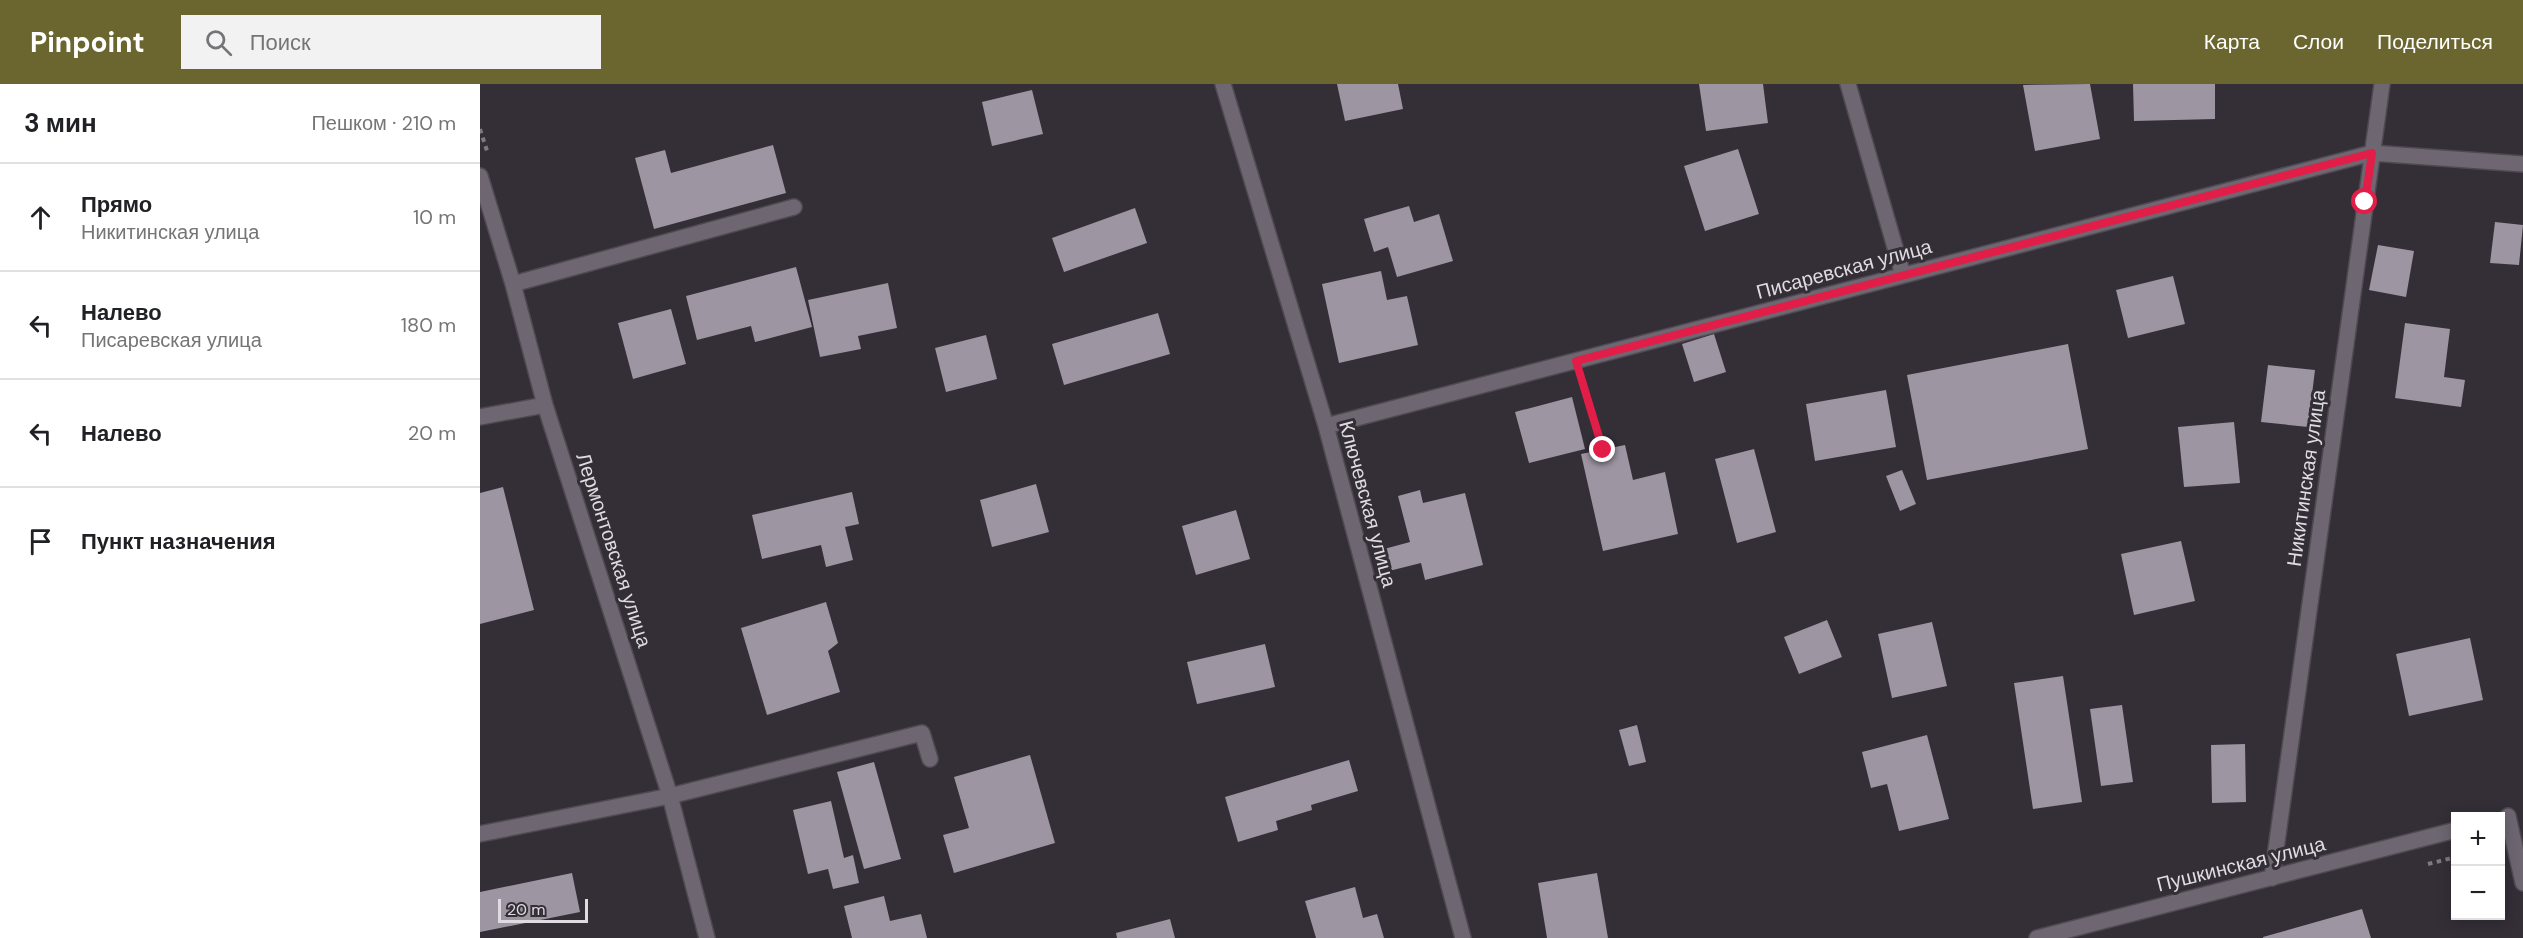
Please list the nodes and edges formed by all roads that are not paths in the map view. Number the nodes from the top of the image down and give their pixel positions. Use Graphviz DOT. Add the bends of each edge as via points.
graph roads {
  1 [pos="1223,84"];
  2 [pos="1848,84"];
  3 [pos="2382,84"];
  4 [pos="2372,153"];
  5 [pos="2523,164"];
  6 [pos="480,176"];
  7 [pos="794,207"];
  8 [pos="1903,275"];
  9 [pos="513,284"];
  10 [pos="545,405"];
  11 [pos="480,417"];
  12 [pos="1326,426"];
  13 [pos="930,759"];
  14 [pos="670,796"];
  15 [pos="2523,812"];
  16 [pos="2505,817"];
  17 [pos="2505,820"];
  18 [pos="2451,831"];
  19 [pos="480,834"];
  20 [pos="2272,878"];
  21 [pos="2523,883"];
  22 [pos="707,938"];
  23 [pos="1463,938"];
  24 [pos="2037,938"];
  1 -- 12 [label="street, Ключевская улица"];
  2 -- 8 [label="street"];
  3 -- 4 [label="street, Никитинская улица"];
  4 -- 5 [label="street, Писаревская улица"];
  4 -- 8 [label="street, Писаревская улица"];
  4 -- 20 [label="street, Никитинская улица"];
  6 -- 9 [label="street, Лермонтовская улица"];
  7 -- 9 [label="street"];
  8 -- 12 [label="street, Писаревская улица"];
  9 -- 10 [label="street, Лермонтовская улица"];
  10 -- 11 [label="street"];
  10 -- 14 [label="street, Лермонтовская улица"];
  12 -- 23 [label="street, Ключевская улица"];
  13 -- 14 [label="street" via="922,733"];
  14 -- 19 [label="street"];
  14 -- 22 [label="street, Лермонтовская улица"];
  15 -- 16 [label="street"];
  17 -- 21 [label="street"];
  18 -- 20 [label="street, Пушкинская улица"];
  20 -- 24 [label="street, Пушкинская улица"];
}
